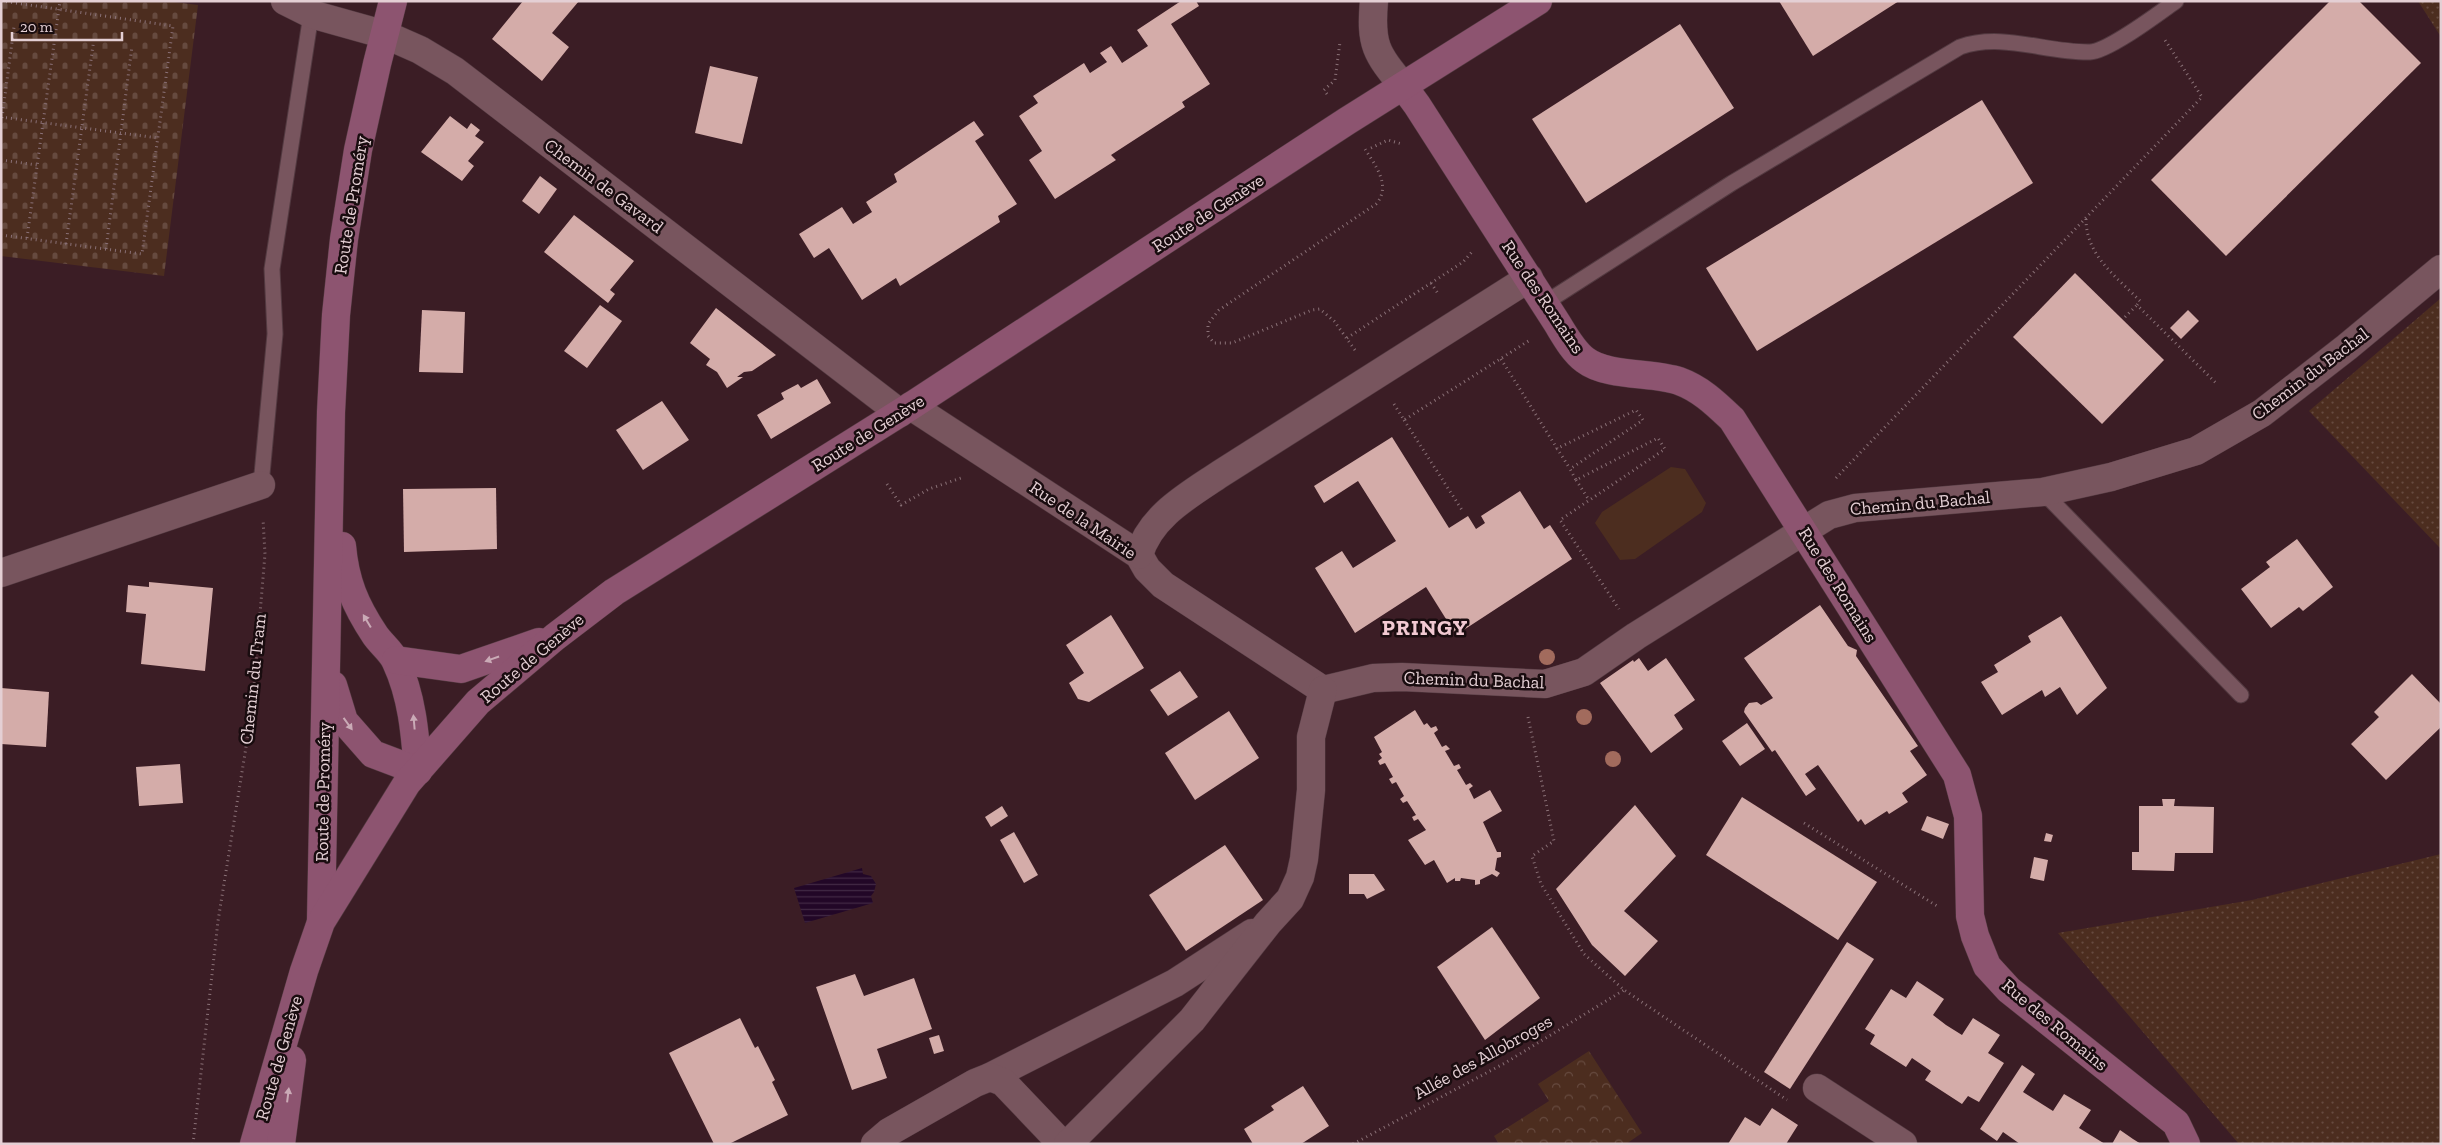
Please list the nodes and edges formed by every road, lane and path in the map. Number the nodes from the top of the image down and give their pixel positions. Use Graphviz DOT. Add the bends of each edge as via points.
graph roads {
  1 [pos="2,1"];
  2 [pos="60,1"];
  3 [pos="285,1"];
  4 [pos="393,1"];
  5 [pos="1374,1"];
  6 [pos="1538,1"];
  7 [pos="2176,1"];
  8 [pos="312,8"];
  9 [pos="59,9"];
  10 [pos="2151,18"];
  11 [pos="14,27"];
  12 [pos="386,34"];
  13 [pos="94,38"];
  14 [pos="1340,40"];
  15 [pos="132,46"];
  16 [pos="1403,86"];
  17 [pos="2,117"];
  18 [pos="1347,121"];
  19 [pos="43,123"];
  20 [pos="82,128"];
  21 [pos="121,133"];
  22 [pos="158,138"];
  23 [pos="1406,145"];
  24 [pos="1366,151"];
  25 [pos="1,160"];
  26 [pos="37,165"];
  27 [pos="2086,218"];
  28 [pos="1,235"];
  29 [pos="27,238"];
  30 [pos="66,244"];
  31 [pos="106,249"];
  32 [pos="1473,249"];
  33 [pos="2441,269"];
  34 [pos="1529,278"];
  35 [pos="2137,304"];
  36 [pos="1551,313"];
  37 [pos="2125,317"];
  38 [pos="1347,338"];
  39 [pos="1501,359"];
  40 [pos="1376,377"];
  41 [pos="2217,384"];
  42 [pos="906,409"];
  43 [pos="331,412"];
  44 [pos="1404,420"];
  45 [pos="1556,449"];
  46 [pos="1570,469"];
  47 [pos="967,476"];
  48 [pos="1576,480"];
  49 [pos="887,484"];
  50 [pos="261,485"];
  51 [pos="2043,492"];
  52 [pos="1589,500"];
  53 [pos="1462,510"];
  54 [pos="1810,526"];
  55 [pos="1139,554"];
  56 [pos="1,574"];
  57 [pos="1636,636"];
  58 [pos="554,637"];
  59 [pos="396,660"];
  60 [pos="326,662"];
  61 [pos="1521,682"];
  62 [pos="1323,690"];
  63 [pos="2241,695"];
  64 [pos="418,771"];
  65 [pos="1804,823"];
  66 [pos="321,922"];
  67 [pos="1268,923"];
  68 [pos="1973,928"];
  69 [pos="304,971"];
  70 [pos="1624,990"];
  71 [pos="990,1077"];
  72 [pos="1817,1088"];
  73 [pos="193,1144"];
  74 [pos="254,1144"];
  75 [pos="282,1144"];
  76 [pos="875,1144"];
  77 [pos="1062,1144"];
  78 [pos="1068,1144"];
  79 [pos="1353,1144"];
  80 [pos="1903,1144"];
  81 [pos="2186,1144"];
  1 -- 9 [label="path"];
  2 -- 9 [label="path"];
  3 -- 8 [label="street, Chemin de Gavard"];
  4 -- 12 [label="street, Route de Proméry"];
  5 -- 16 [label="street" via="1372,26 1379,57"];
  6 -- 16 [label="street, Route de Genève"];
  7 -- 10 [label="lane"];
  8 -- 12 [label="street, Chemin de Gavard"];
  8 -- 50 [label="lane" via="272,269 275,334"];
  9 -- 19 [label="path"];
  9 -- 22 [label="path" via="173,26"];
  10 -- 27 [label="path" via="2202,97"];
  10 -- 36 [label="lane" via="2091,52 1986,40 1960,47 1732,183"];
  11 -- 17 [label="path"];
  12 -- 42 [label="street, Chemin de Gavard" via="455,71"];
  12 -- 43 [label="street, Route de Proméry" via="376,64 358,150 344,239"];
  13 -- 20 [label="path"];
  14 -- 18 [label="path" via="1335,80 1324,90"];
  15 -- 21 [label="path"];
  16 -- 18 [label="street, Route de Genève"];
  16 -- 34 [label="street, Rue des Romains"];
  17 -- 19 [label="path"];
  18 -- 24 [label="path"];
  18 -- 42 [label="street, Route de Genève"];
  19 -- 20 [label="path"];
  19 -- 26 [label="path"];
  20 -- 21 [label="path"];
  20 -- 30 [label="path"];
  21 -- 22 [label="path"];
  21 -- 31 [label="path"];
  22 -- 31 [label="path" via="142,254"];
  23 -- 24 [label="path" via="1388,140"];
  24 -- 38 [label="path" via="1383,182 1382,198 1219,310 1208,324 1208,336 1214,343 1232,344 1320,309"];
  25 -- 26 [label="path"];
  26 -- 29 [label="path"];
  27 -- 35 [label="path" via="2087,235 2098,259 2140,301"];
  27 -- 54 [label="path" via="1829,486"];
  28 -- 29 [label="path"];
  29 -- 30 [label="path"];
  30 -- 31 [label="path"];
  32 -- 38 [label="path" via="1463,262"];
  33 -- 51 [label="street, Chemin du Bachal" via="2262,413 2196,451 2111,477"];
  34 -- 36 [label="street, Rue des Romains"];
  34 -- 40 [label="street"];
  35 -- 37 [label="path"];
  35 -- 41 [label="path"];
  36 -- 39 [label="path"];
  36 -- 54 [label="street, Rue des Romains" via="1586,361 1603,368 1679,381 1710,397 1732,419"];
  38 -- 40 [label="path"];
  39 -- 44 [label="path"];
  39 -- 45 [label="path"];
  40 -- 44 [label="path"];
  40 -- 55 [label="street" via="1178,502 1144,538"];
  42 -- 55 [label="street, Rue de la Mairie"];
  42 -- 58 [label="street, Route de Genève" via="614,592"];
  59 -- 43 [label="street, Route de Proméry, one-way" via="376,636 346,580"];
  43 -- 60 [label="street, Route de Proméry"];
  44 -- 53 [label="path"];
  45 -- 46 [label="path"];
  45 -- 46 [label="path" via="1636,410 1642,420"];
  46 -- 48 [label="path"];
  47 -- 49 [label="path" via="929,489 901,505"];
  48 -- 52 [label="path"];
  48 -- 52 [label="path" via="1658,438 1665,449"];
  50 -- 56 [label="street"];
  50 -- 73 [label="path, Chemin du Tram" via="265,554 252,710 218,921"];
  51 -- 54 [label="street, Chemin du Bachal" via="1855,508 1829,515"];
  51 -- 63 [label="lane"];
  52 -- 57 [label="path" via="1560,520"];
  54 -- 57 [label="street, Chemin du Bachal"];
  54 -- 68 [label="street, Rue des Romains" via="1957,774 1968,816"];
  55 -- 62 [label="street, Rue de la Mairie" via="1147,569 1163,585"];
  57 -- 61 [label="street, Chemin du Bachal" via="1584,672 1545,684"];
  58 -- 59 [label="street, one-way" via="461,669"];
  58 -- 64 [label="street, Route de Genève" via="478,702"];
  64 -- 59 [label="street, Route de Proméry, one-way" via="413,714"];
  60 -- 64 [label="street, Route de Proméry, one-way" via="344,721 373,754"];
  60 -- 66 [label="street, Route de Proméry"];
  61 -- 62 [label="street, Chemin du Bachal" via="1373,678"];
  61 -- 70 [label="path" via="1554,841 1532,856 1541,884 1584,954"];
  62 -- 67 [label="street" via="1311,737 1311,790 1300,877 1290,899"];
  64 -- 66 [label="street, Route de Genève" via="407,783"];
  65 -- 68 [label="path"];
  66 -- 69 [label="street, Route de Genève"];
  67 -- 71 [label="street" via="1175,983"];
  67 -- 78 [label="street" via="1192,1020"];
  68 -- 81 [label="street, Rue des Romains" via="1988,966 2009,990 2176,1123"];
  69 -- 74 [label="street, Route de Genève"];
  75 -- 69 [label="street, Route de Genève, one-way"];
  70 -- 72 [label="path" via="1786,1100"];
  70 -- 79 [label="path, Allée des Allobroges" via="1505,1063"];
  71 -- 76 [label="street" via="897,1127"];
  71 -- 77 [label="street" via="1003,1082"];
  72 -- 80 [label="street"];
}
